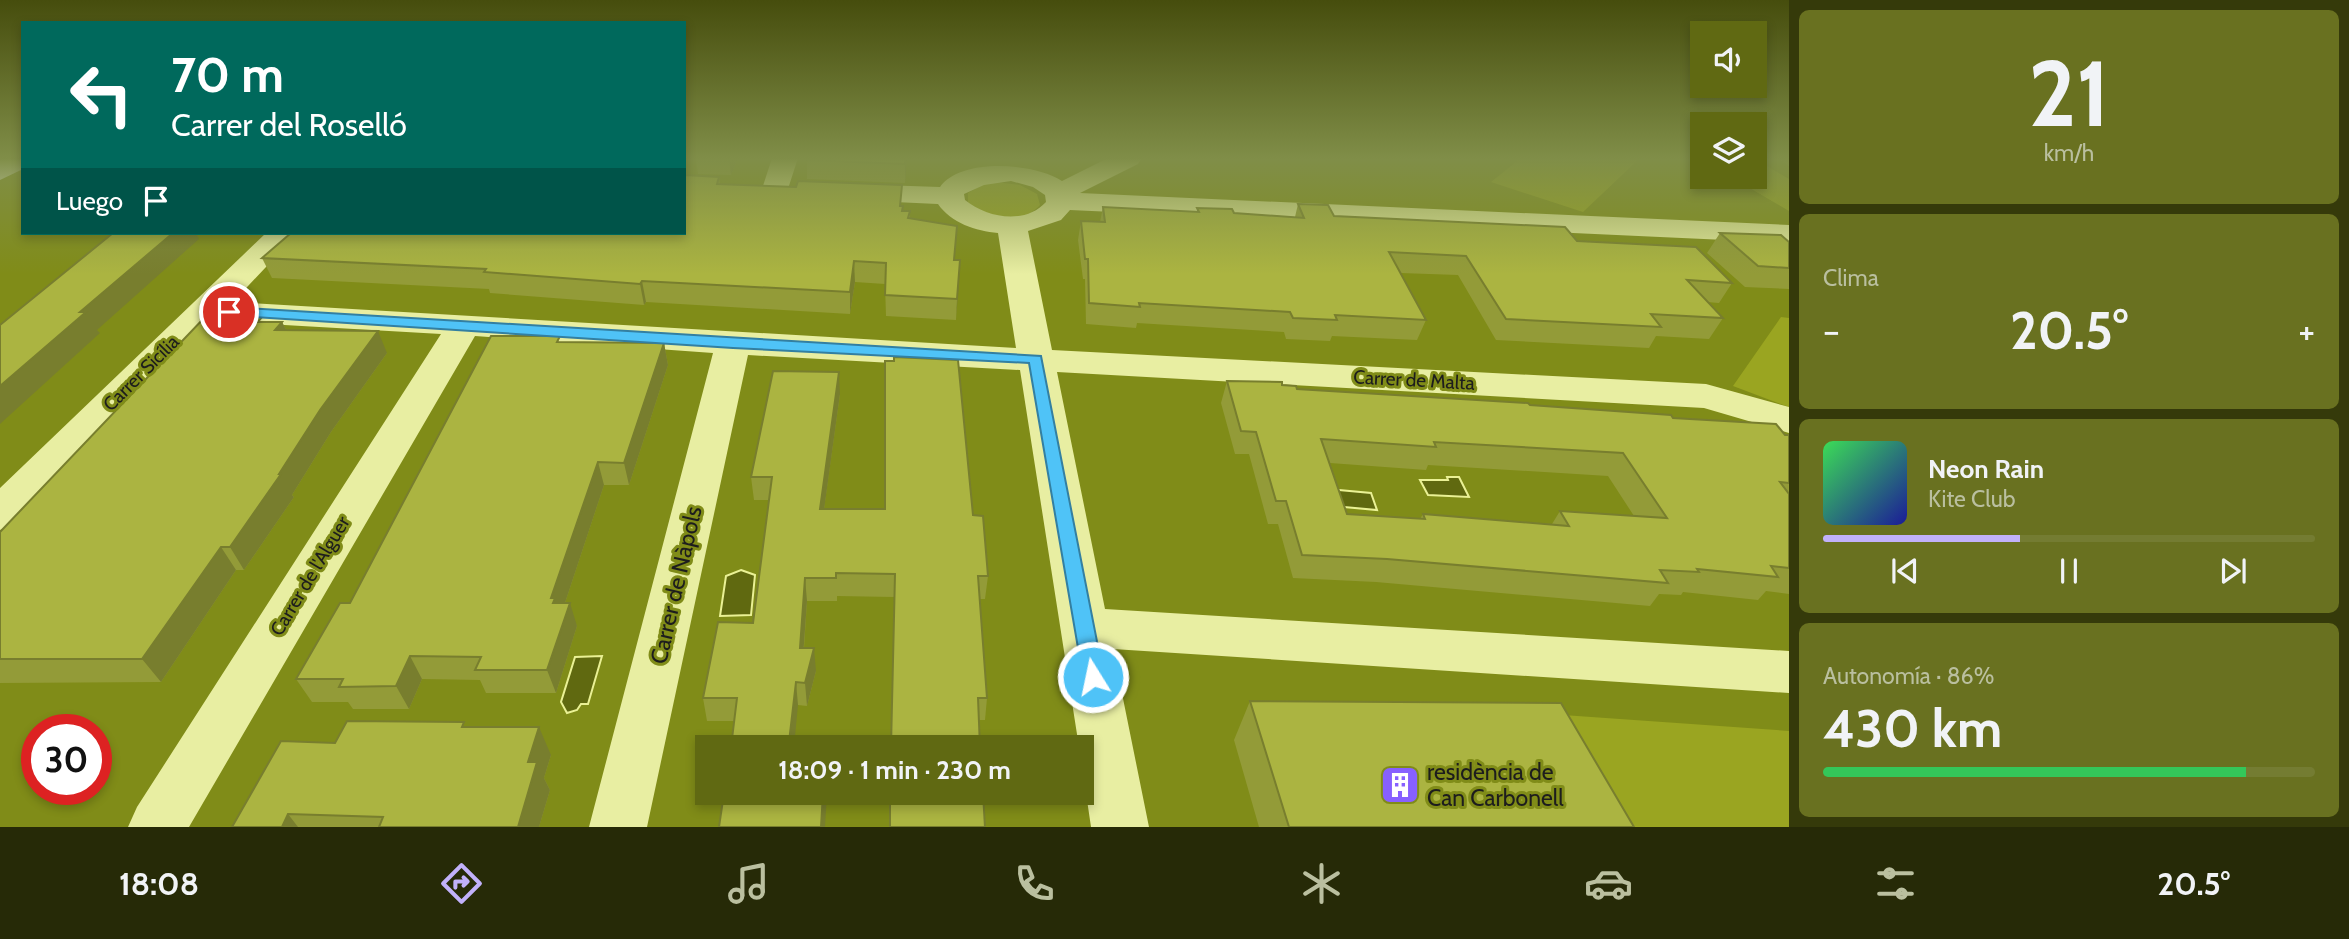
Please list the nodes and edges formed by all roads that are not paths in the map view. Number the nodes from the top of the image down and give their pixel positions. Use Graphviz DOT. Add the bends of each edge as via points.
graph roads {
  1 [pos="950,196"];
  2 [pos="1056,197"];
  3 [pos="1150,197"];
  4 [pos="1012,225"];
  5 [pos="1789,234"];
  6 [pos="281,235"];
  7 [pos="203,310"];
  8 [pos="464,325"];
  9 [pos="733,344"];
  10 [pos="1036,359"];
  11 [pos="1789,420"];
  12 [pos="0,514"];
  13 [pos="1084,627"];
  14 [pos="1789,672"];
  15 [pos="157,827"];
  16 [pos="618,827"];
  17 [pos="1120,827"];
  1 -- 4 [label="street" via="953,205 975,220"];
  2 -- 4 [label="street" via="1059,208 1053,215"];
  3 -- 5 [label="street"];
  4 -- 10 [label="street"];
  6 -- 7 [label="street, Carrer Sicília"];
  7 -- 8 [label="street, Carrer de Malta"];
  7 -- 12 [label="street, Carrer Sicília"];
  8 -- 9 [label="street, Carrer de Malta"];
  8 -- 15 [label="street, Carrer de l'Alguer"];
  9 -- 10 [label="street, Carrer de Malta"];
  9 -- 16 [label="street, Carrer de Nàpols"];
  10 -- 11 [label="street, Carrer de Malta" via="1706,396"];
  10 -- 13 [label="street"];
  13 -- 14 [label="street"];
  13 -- 17 [label="street"];
}
